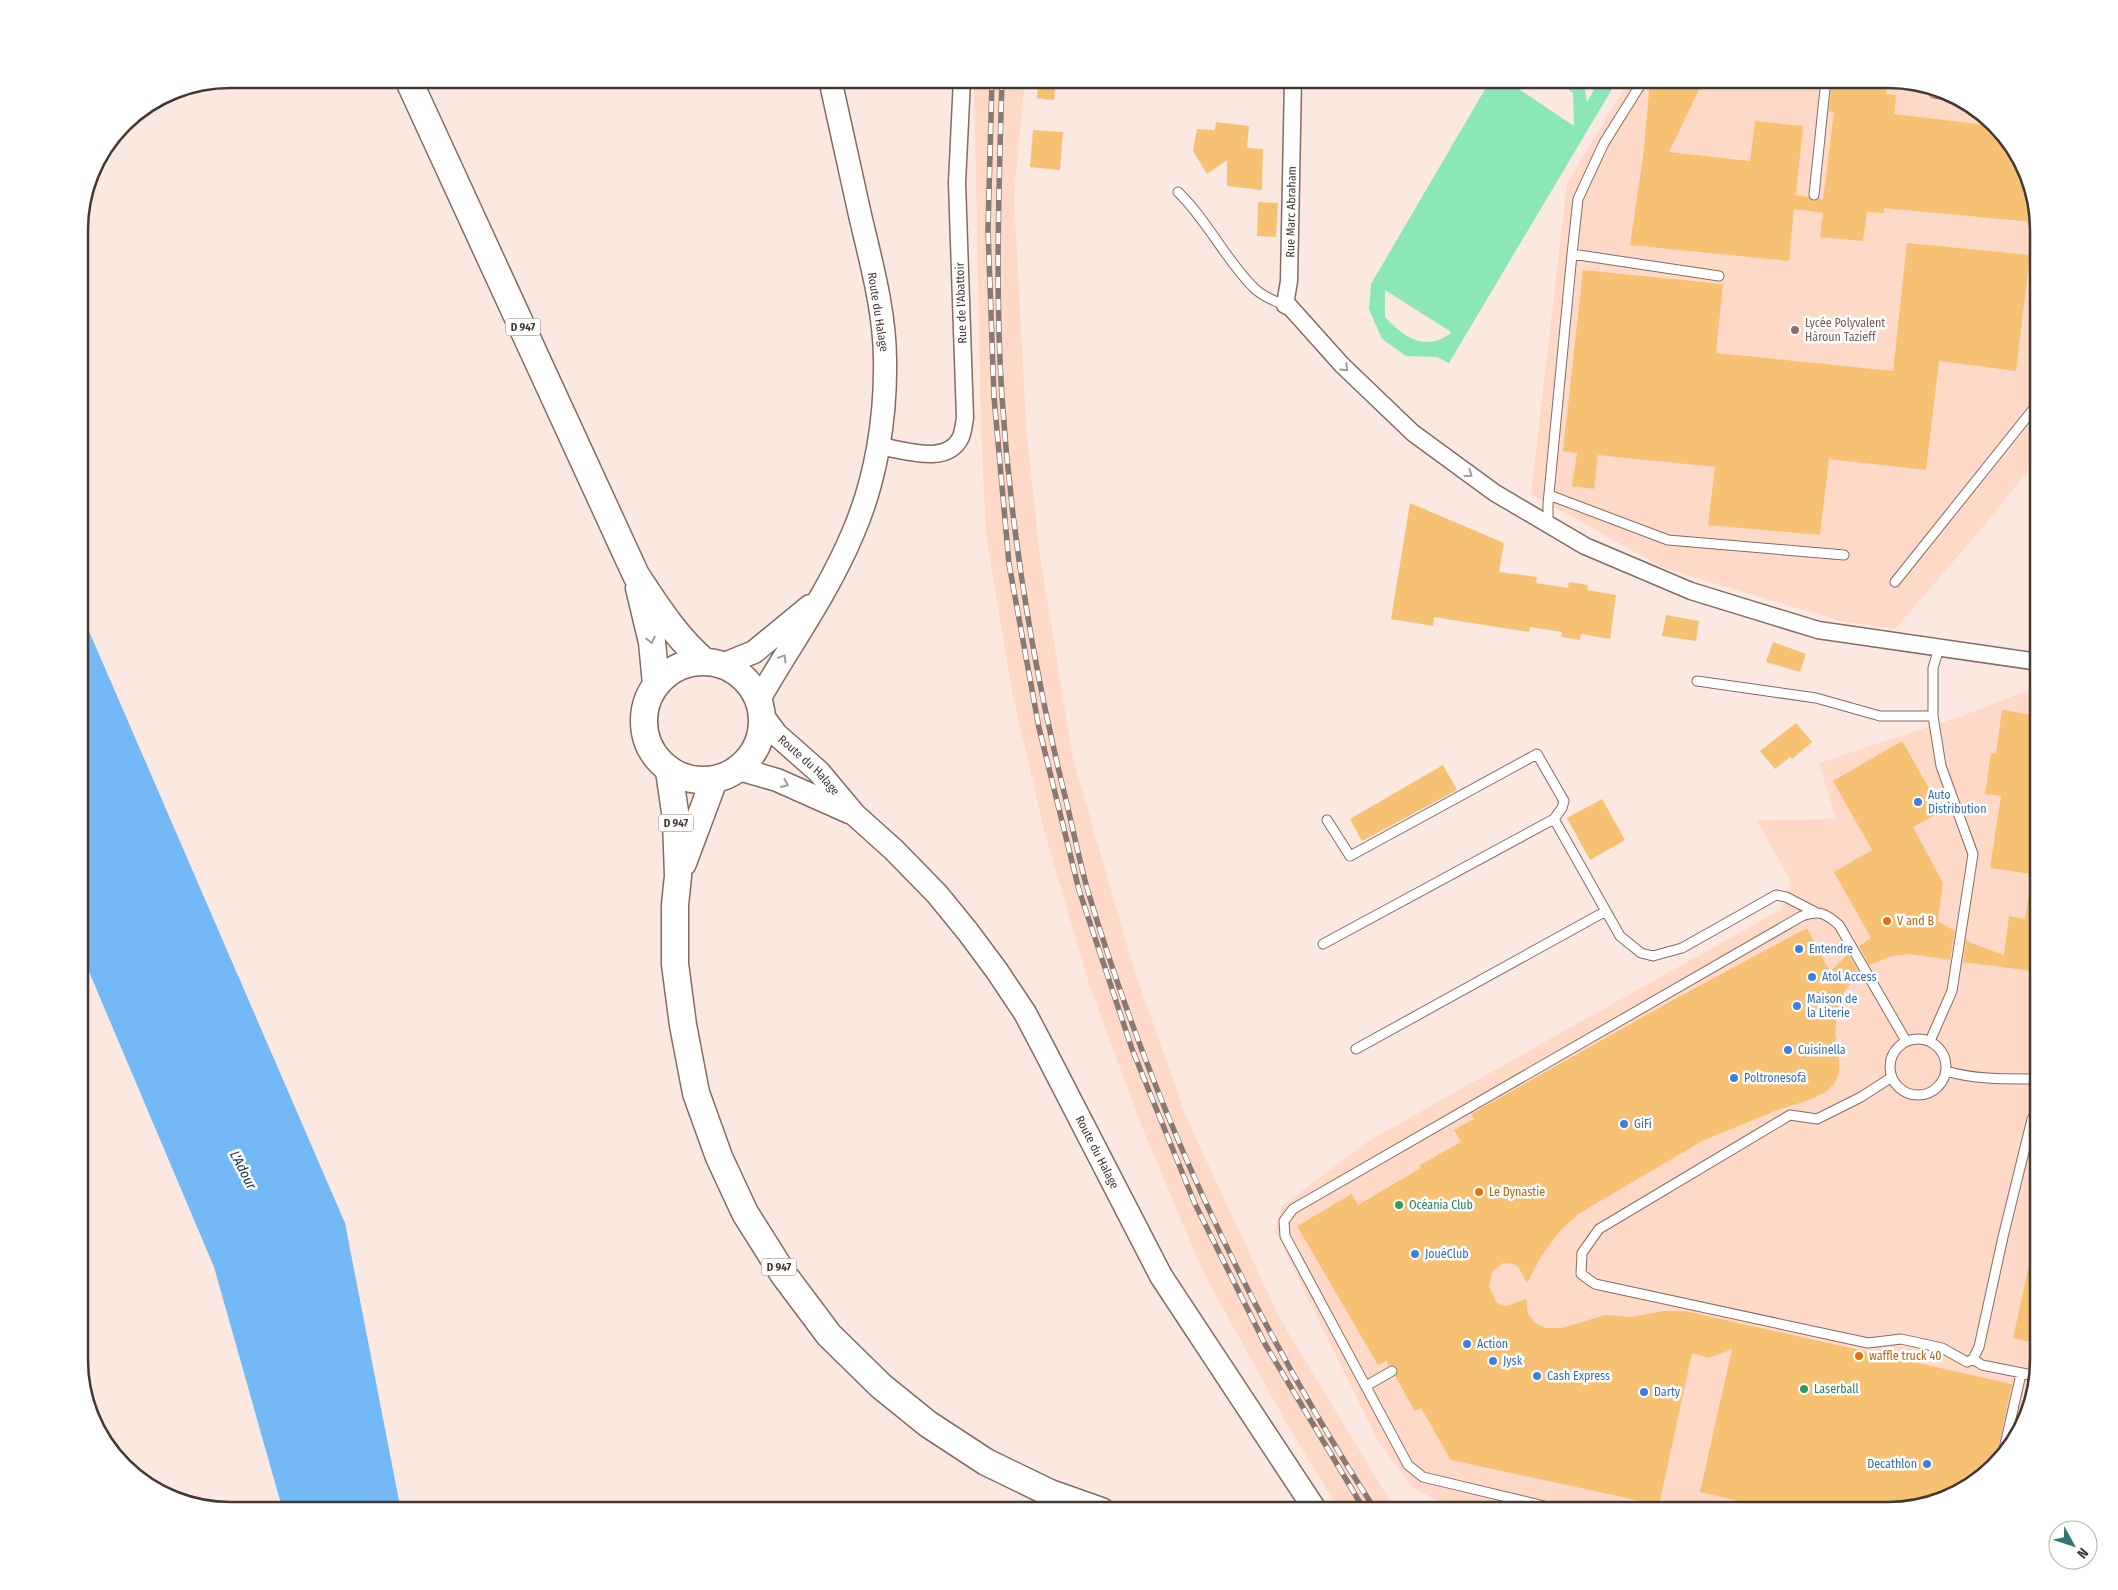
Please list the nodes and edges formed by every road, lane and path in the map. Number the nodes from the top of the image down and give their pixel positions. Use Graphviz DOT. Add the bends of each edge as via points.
graph roads {
  1 [pos="412,87"];
  2 [pos="832,87"];
  3 [pos="962,87"];
  4 [pos="1293,87"];
  5 [pos="1639,87"];
  6 [pos="1825,87"];
  7 [pos="1178,192"];
  8 [pos="1814,195"];
  9 [pos="1572,254"];
  10 [pos="1719,276"];
  11 [pos="1286,305"];
  12 [pos="2030,413"];
  13 [pos="878,446"];
  14 [pos="1549,495"];
  15 [pos="1548,524"];
  16 [pos="1844,555"];
  17 [pos="636,575"];
  18 [pos="1895,582"];
  19 [pos="820,597"];
  20 [pos="1939,648"];
  21 [pos="2030,661"];
  22 [pos="713,664"];
  23 [pos="1697,681"];
  24 [pos="656,684"];
  25 [pos="760,708"];
  26 [pos="1933,716"];
  27 [pos="739,769"];
  28 [pos="669,771"];
  29 [pos="714,780"];
  30 [pos="855,815"];
  31 [pos="1554,819"];
  32 [pos="1327,820"];
  33 [pos="678,876"];
  34 [pos="1606,911"];
  35 [pos="1815,912"];
  36 [pos="1323,944"];
  37 [pos="1930,1041"];
  38 [pos="1906,1042"];
  39 [pos="1356,1049"];
  40 [pos="1946,1071"];
  41 [pos="1892,1077"];
  42 [pos="2030,1079"];
  43 [pos="2030,1127"];
  44 [pos="1974,1359"];
  45 [pos="1392,1370"];
  46 [pos="2022,1374"];
  47 [pos="2029,1375"];
  48 [pos="1366,1386"];
  49 [pos="2006,1440"];
  50 [pos="1076,1502"];
  51 [pos="1310,1502"];
  52 [pos="1527,1502"];
  1 -- 17 [label="main road, D 947"];
  2 -- 13 [label="main road, Route du Halage" via="883,329 885,376"];
  3 -- 13 [label="street, Rue de l'Abattoir" via="957,183 965,418 960,438 946,452 914,453"];
  4 -- 11 [label="street, Rue Marc Abraham"];
  5 -- 9 [label="lane" via="1604,143 1578,199"];
  6 -- 8 [label="lane"];
  7 -- 11 [label="lane" via="1193,206 1253,288"];
  9 -- 10 [label="lane"];
  9 -- 14 [label="lane"];
  11 -- 15 [label="street, one-way" via="1342,365 1413,433 1495,493"];
  12 -- 18 [label="lane"];
  13 -- 19 [label="main road, Route du Halage" via="867,497 853,533"];
  14 -- 15 [label="lane"];
  14 -- 16 [label="lane" via="1668,540"];
  15 -- 20 [label="street" via="1586,546 1691,591 1818,630"];
  17 -- 22 [label="main road, D 947" via="686,646"];
  17 -- 24 [label="main road, D 947, one-way" via="652,642"];
  19 -- 22 [label="main road, Route du Halage" via="754,652"];
  25 -- 19 [label="main road, Route du Halage, one-way" via="785,653"];
  20 -- 21 [label="street"];
  20 -- 26 [label="lane" via="1933,668"];
  22 -- 24 [label="main road" via="686,664"];
  22 -- 25 [label="main road" via="744,679"];
  23 -- 26 [label="lane" via="1816,698 1880,716"];
  24 -- 28 [label="main road" via="648,698 644,731 657,760"];
  25 -- 27 [label="main road" via="761,730 757,745"];
  25 -- 30 [label="main road, Route du Halage" via="776,734 819,772"];
  26 -- 37 [label="lane" via="1941,766 1973,854 1952,991"];
  27 -- 29 [label="main road"];
  27 -- 30 [label="main road, Route du Halage, one-way" via="777,780"];
  28 -- 29 [label="main road" via="683,778"];
  28 -- 33 [label="main road, D 947" via="676,819"];
  29 -- 33 [label="main road, D 947"];
  30 -- 51 [label="main road, Route du Halage" via="937,894 1015,999 1161,1276"];
  31 -- 32 [label="lane" via="1564,801 1537,754 1350,856"];
  31 -- 34 [label="lane"];
  31 -- 36 [label="lane"];
  33 -- 50 [label="main road, D 947" via="675,964 696,1093 719,1157 745,1213 784,1275 829,1335 881,1386 928,1424 986,1462"];
  34 -- 35 [label="lane" via="1625,941 1641,953 1652,956 1682,948 1776,895"];
  34 -- 39 [label="lane"];
  35 -- 38 [label="lane" via="1828,915 1839,924"];
  35 -- 48 [label="lane" via="1794,920 1293,1208 1284,1221 1285,1236"];
  37 -- 38 [label="lane"];
  37 -- 40 [label="lane" via="1943,1054"];
  38 -- 41 [label="lane" via="1899,1046 1891,1061"];
  40 -- 41 [label="lane" via="1938,1087 1922,1095 1904,1091"];
  40 -- 42 [label="lane" via="1996,1079"];
  41 -- 44 [label="lane" via="1818,1118 1790,1115 1599,1229 1582,1253 1580,1274 1595,1284 1840,1337 1868,1343 1901,1339 1942,1348 1967,1362"];
  43 -- 44 [label="lane"];
  44 -- 46 [label="lane" via="1982,1366"];
  45 -- 48 [label="lane"];
  46 -- 47 [label="lane"];
  46 -- 49 [label="lane"];
  48 -- 52 [label="lane" via="1408,1465 1423,1477"];
}
